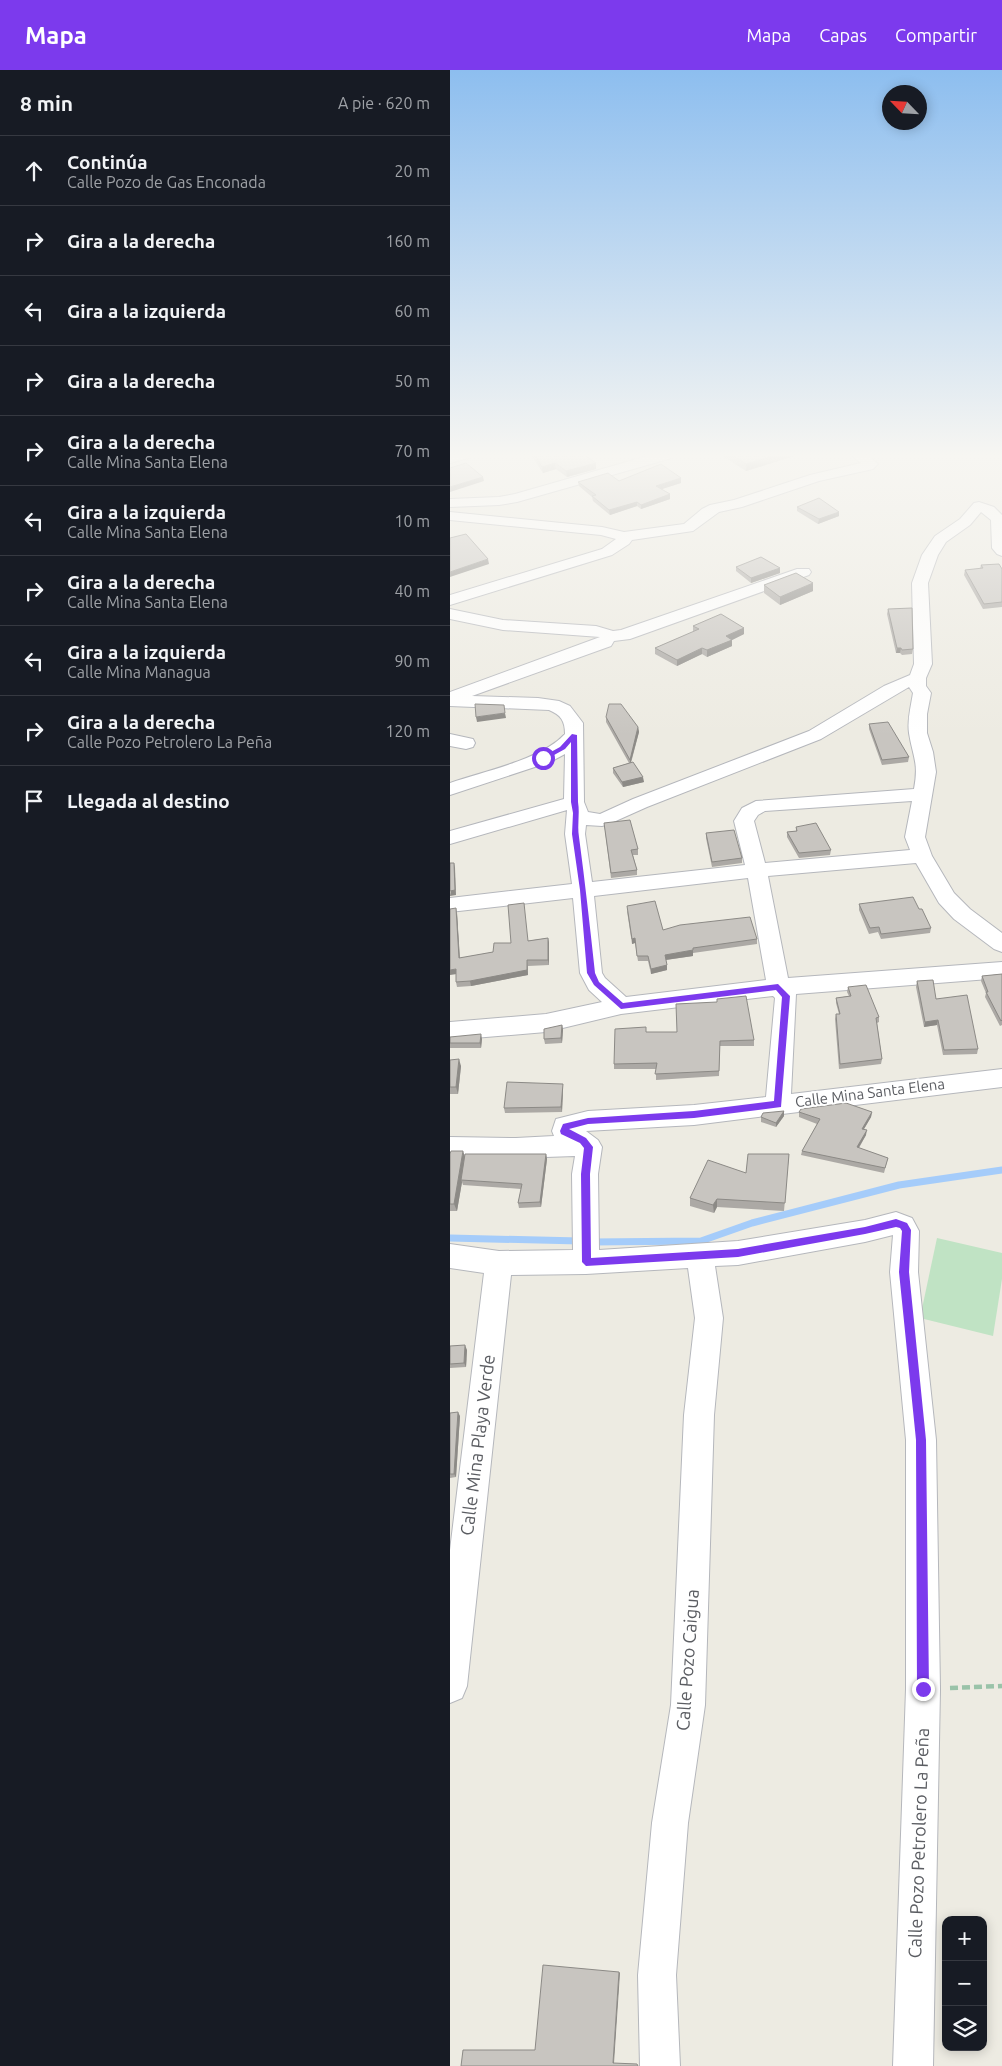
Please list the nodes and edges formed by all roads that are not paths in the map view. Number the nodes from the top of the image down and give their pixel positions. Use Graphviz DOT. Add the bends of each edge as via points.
graph roads {
  1 [pos="613,548"];
  2 [pos="934,548"];
  3 [pos="803,572"];
  4 [pos="450,600"];
  5 [pos="450,614"];
  6 [pos="450,624"];
  7 [pos="504,625"];
  8 [pos="609,637"];
  9 [pos="917,678"];
  10 [pos="450,700"];
  11 [pos="574,735"];
  12 [pos="450,789"];
  13 [pos="924,794"];
  14 [pos="575,808"];
  15 [pos="450,838"];
  16 [pos="922,856"];
  17 [pos="756,870"];
  18 [pos="583,890"];
  19 [pos="450,905"];
  20 [pos="997,937"];
  21 [pos="1002,970"];
  22 [pos="778,987"];
  23 [pos="621,1006"];
  24 [pos="450,1031"];
  25 [pos="1002,1078"];
  26 [pos="778,1104"];
  27 [pos="450,1147"];
  28 [pos="589,1147"];
  29 [pos="700,1254"];
  30 [pos="450,1256"];
  31 [pos="586,1262"];
  32 [pos="499,1263"];
  33 [pos="450,1686"];
  34 [pos="660,2066"];
  35 [pos="913,2066"];
  1 -- 4 [label="street"];
  2 -- 9 [label="street" via="920,583 923,664"];
  3 -- 8 [label="street" via="632,632"];
  5 -- 7 [label="street"];
  6 -- 7 [label="street"];
  7 -- 8 [label="street" via="596,631"];
  8 -- 10 [label="street" via="605,642"];
  9 -- 13 [label="street" via="917,686 922,693 918,733 927,772"];
  9 -- 14 [label="street" via="899,684 815,735 602,820 582,818"];
  10 -- 11 [label="street" via="553,705 570,716"];
  11 -- 12 [label="street" via="562,748 543,758"];
  11 -- 14 [label="street"];
  13 -- 16 [label="street" via="915,837"];
  13 -- 17 [label="street" via="763,805 752,809 744,821"];
  14 -- 15 [label="street"];
  14 -- 18 [label="street" via="575,834"];
  16 -- 17 [label="street"];
  16 -- 20 [label="street" via="946,898 962,914"];
  17 -- 18 [label="street"];
  17 -- 22 [label="street"];
  18 -- 19 [label="street"];
  18 -- 23 [label="street" via="591,973 597,984"];
  21 -- 22 [label="street"];
  22 -- 23 [label="street"];
  22 -- 26 [label="street" via="786,996"];
  23 -- 24 [label="street" via="546,1023"];
  25 -- 26 [label="street, Calle Mina Santa Elena"];
  26 -- 28 [label="street, Calle Mina Santa Elena" via="694,1115 588,1121 566,1126 564,1131"];
  27 -- 28 [label="street" via="532,1148 569,1144"];
  28 -- 31 [label="street" via="585,1174"];
  29 -- 31 [label="street"];
  29 -- 34 [label="street, Calle Pozo Caigua" via="709,1318 699,1414 688,1705 670,1823 657,1975"];
  29 -- 35 [label="street, Calle Pozo Petrolero La Peña" via="738,1253 896,1223 906,1230 904,1272 921,1440 923,1689"];
  30 -- 32 [label="street"];
  31 -- 32 [label="street"];
  32 -- 33 [label="street, Calle Mina Playa Verde"];
}
